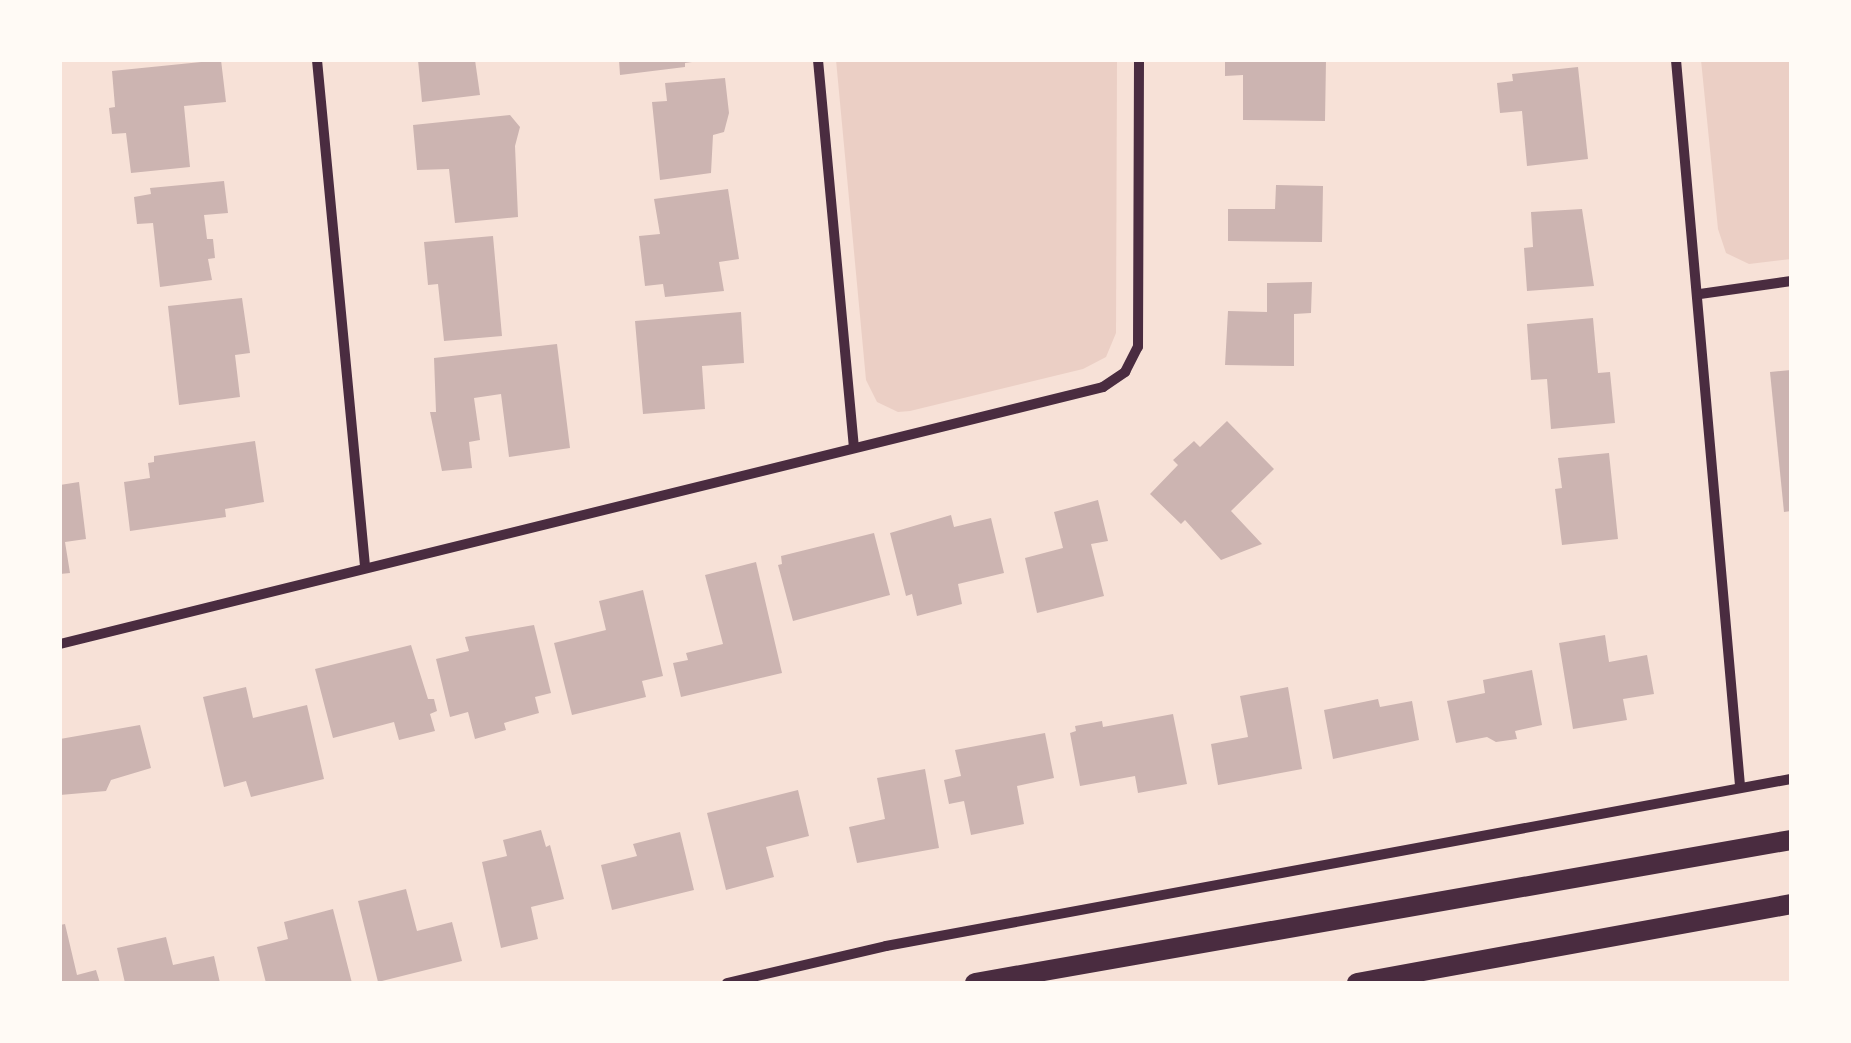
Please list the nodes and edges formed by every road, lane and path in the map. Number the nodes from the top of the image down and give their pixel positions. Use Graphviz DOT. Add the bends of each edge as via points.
graph roads {
  1 [pos="317,60"];
  2 [pos="818,60"];
  3 [pos="1139,60"];
  4 [pos="1676,60"];
  5 [pos="1791,281"];
  6 [pos="1700,294"];
  7 [pos="854,447"];
  8 [pos="365,566"];
  9 [pos="60,644"];
  10 [pos="1791,779"];
  11 [pos="1740,786"];
  12 [pos="1791,840"];
  13 [pos="1791,904"];
  14 [pos="727,983"];
  15 [pos="975,983"];
  16 [pos="1357,983"];
  1 -- 8 [label="street"];
  2 -- 7 [label="street"];
  3 -- 7 [label="street" via="1138,347 1125,372 1102,386"];
  4 -- 6 [label="street"];
  5 -- 6 [label="street"];
  6 -- 11 [label="street"];
  7 -- 8 [label="street"];
  8 -- 9 [label="street"];
  10 -- 11 [label="street"];
  11 -- 14 [label="street" via="870,950"];
  12 -- 15 [label="main road"];
  13 -- 16 [label="main road"];
}
